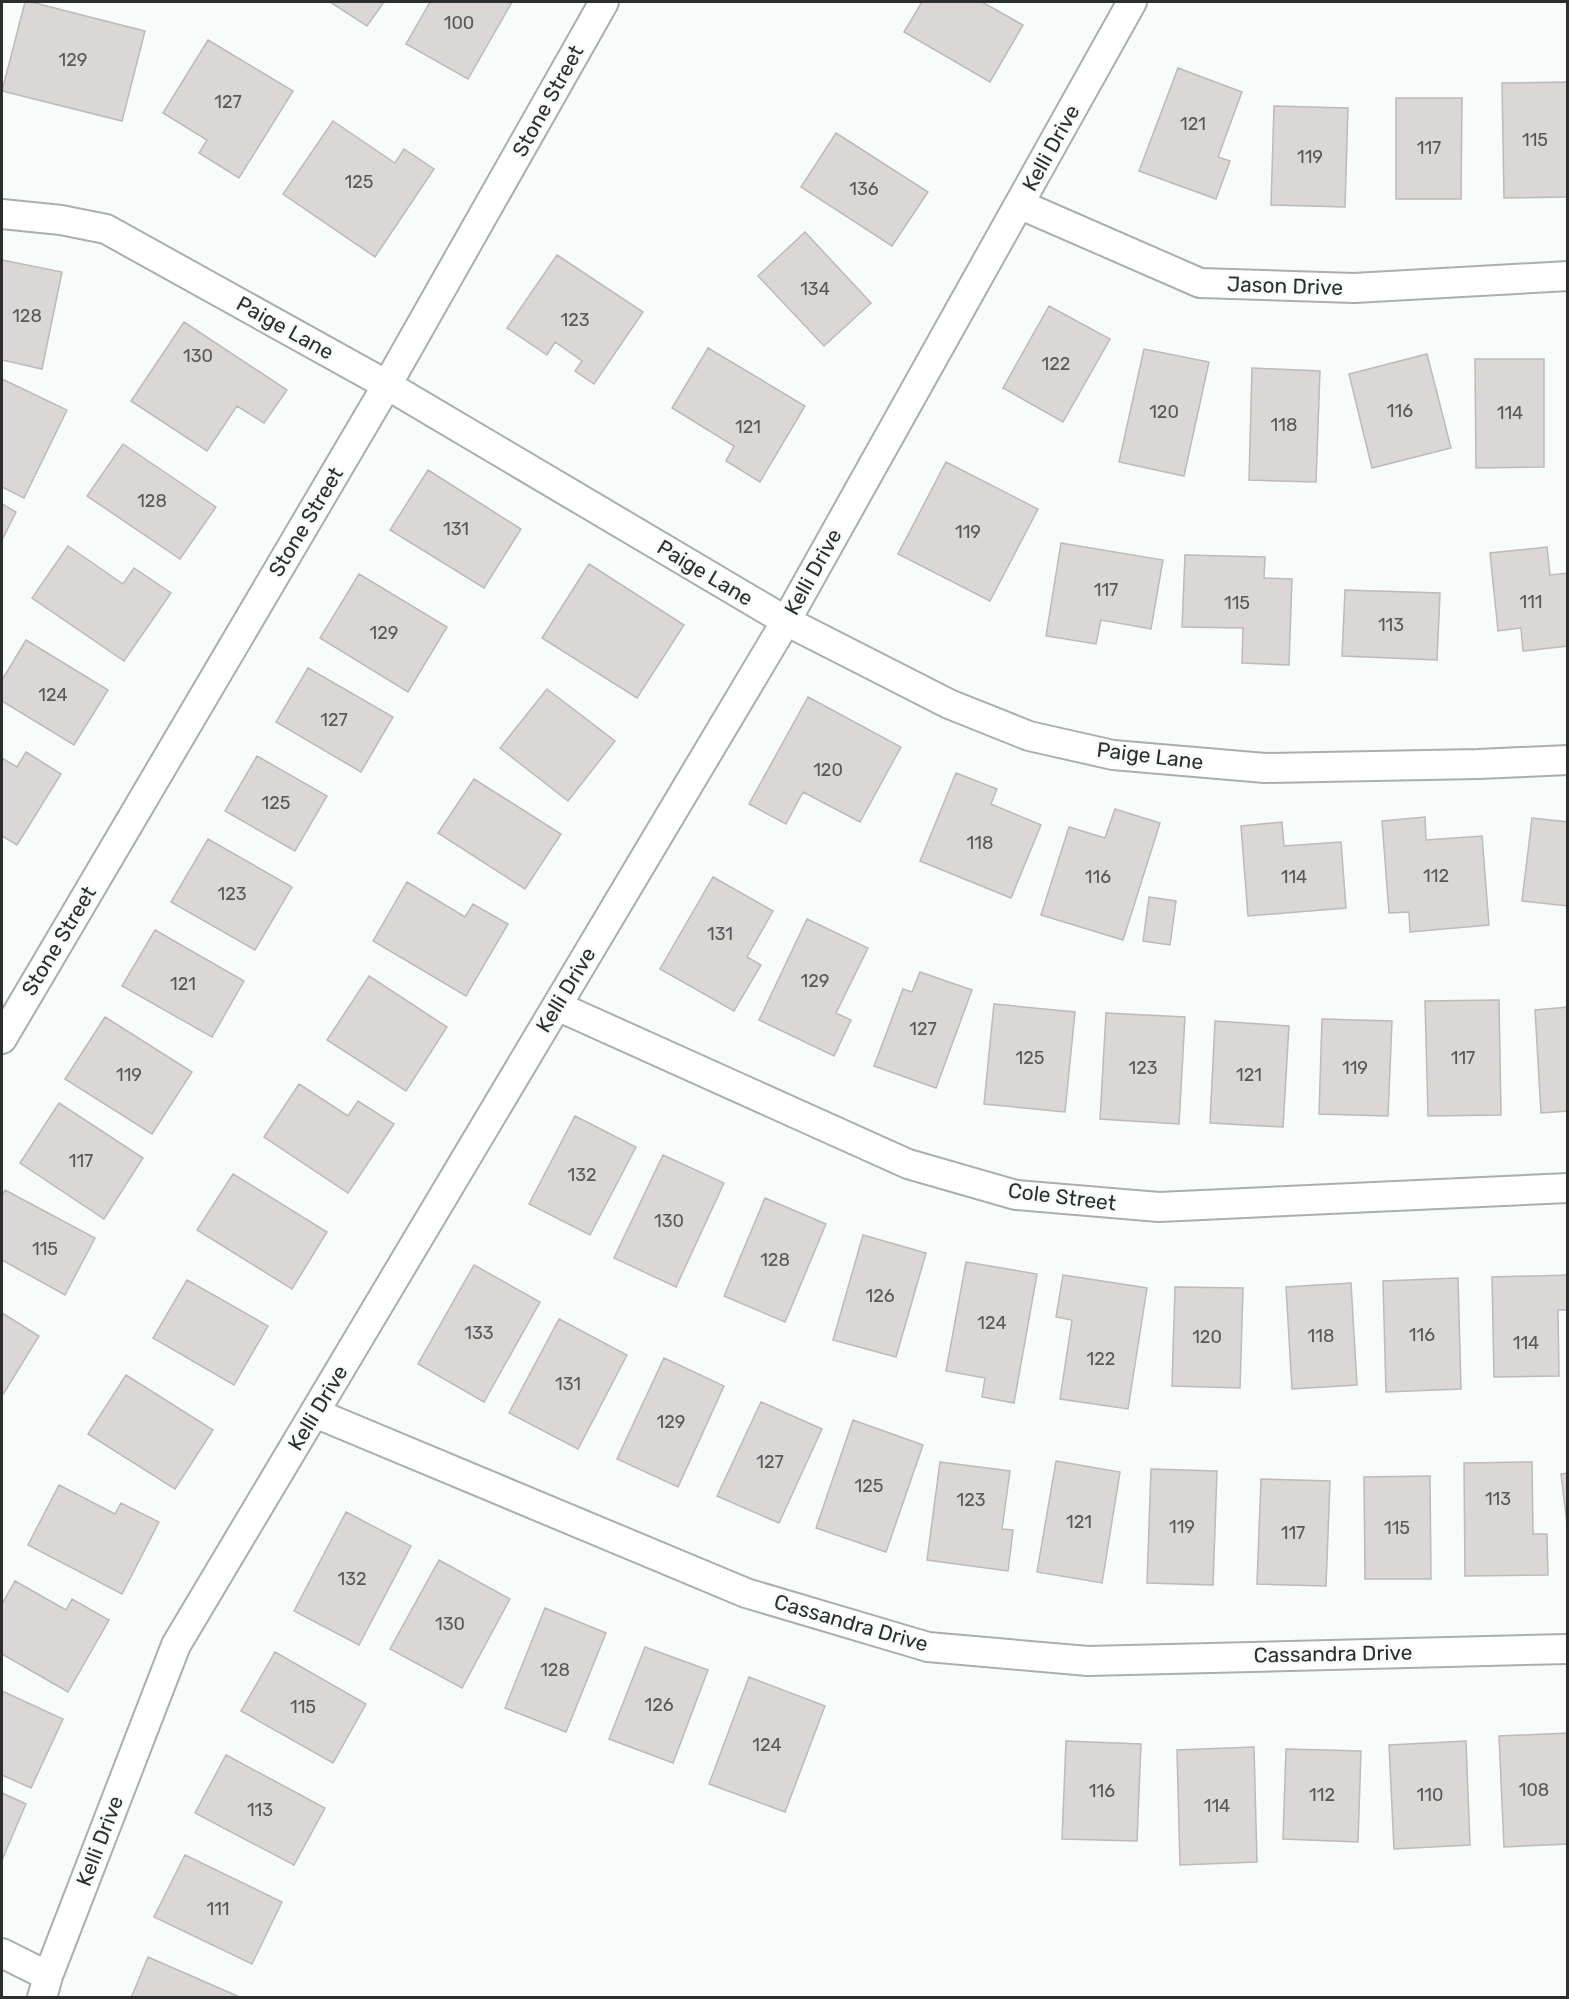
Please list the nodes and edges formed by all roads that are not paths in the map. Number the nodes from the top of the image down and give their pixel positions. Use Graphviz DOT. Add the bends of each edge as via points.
graph roads {
  1 [pos="604,2"];
  2 [pos="1132,2"];
  3 [pos="1019,204"];
  4 [pos="2,214"];
  5 [pos="1568,276"];
  6 [pos="387,385"];
  7 [pos="786,621"];
  8 [pos="1568,760"];
  9 [pos="557,1006"];
  10 [pos="2,1039"];
  11 [pos="1568,1188"];
  12 [pos="315,1413"];
  13 [pos="1568,1648"];
  14 [pos="2,1953"];
  15 [pos="45,1987"];
  1 -- 6 [label="street, Stone Street"];
  2 -- 3 [label="street, Kelli Drive"];
  3 -- 5 [label="street, Jason Drive" via="1200,283 1354,288"];
  3 -- 7 [label="street, Kelli Drive"];
  4 -- 6 [label="street, Paige Lane" via="106,229"];
  6 -- 7 [label="street, Paige Lane"];
  6 -- 10 [label="street, Stone Street"];
  7 -- 8 [label="street, Paige Lane" via="949,704 1029,736 1113,755 1265,768"];
  7 -- 9 [label="street, Kelli Drive"];
  9 -- 11 [label="street, Cole Street" via="908,1164 1016,1195 1159,1207"];
  9 -- 12 [label="street, Kelli Drive"];
  12 -- 13 [label="street, Cassandra Drive" via="746,1593 928,1647 1088,1660"];
  12 -- 15 [label="street, Kelli Drive" via="176,1646"];
  14 -- 15 [label="street"];
}
